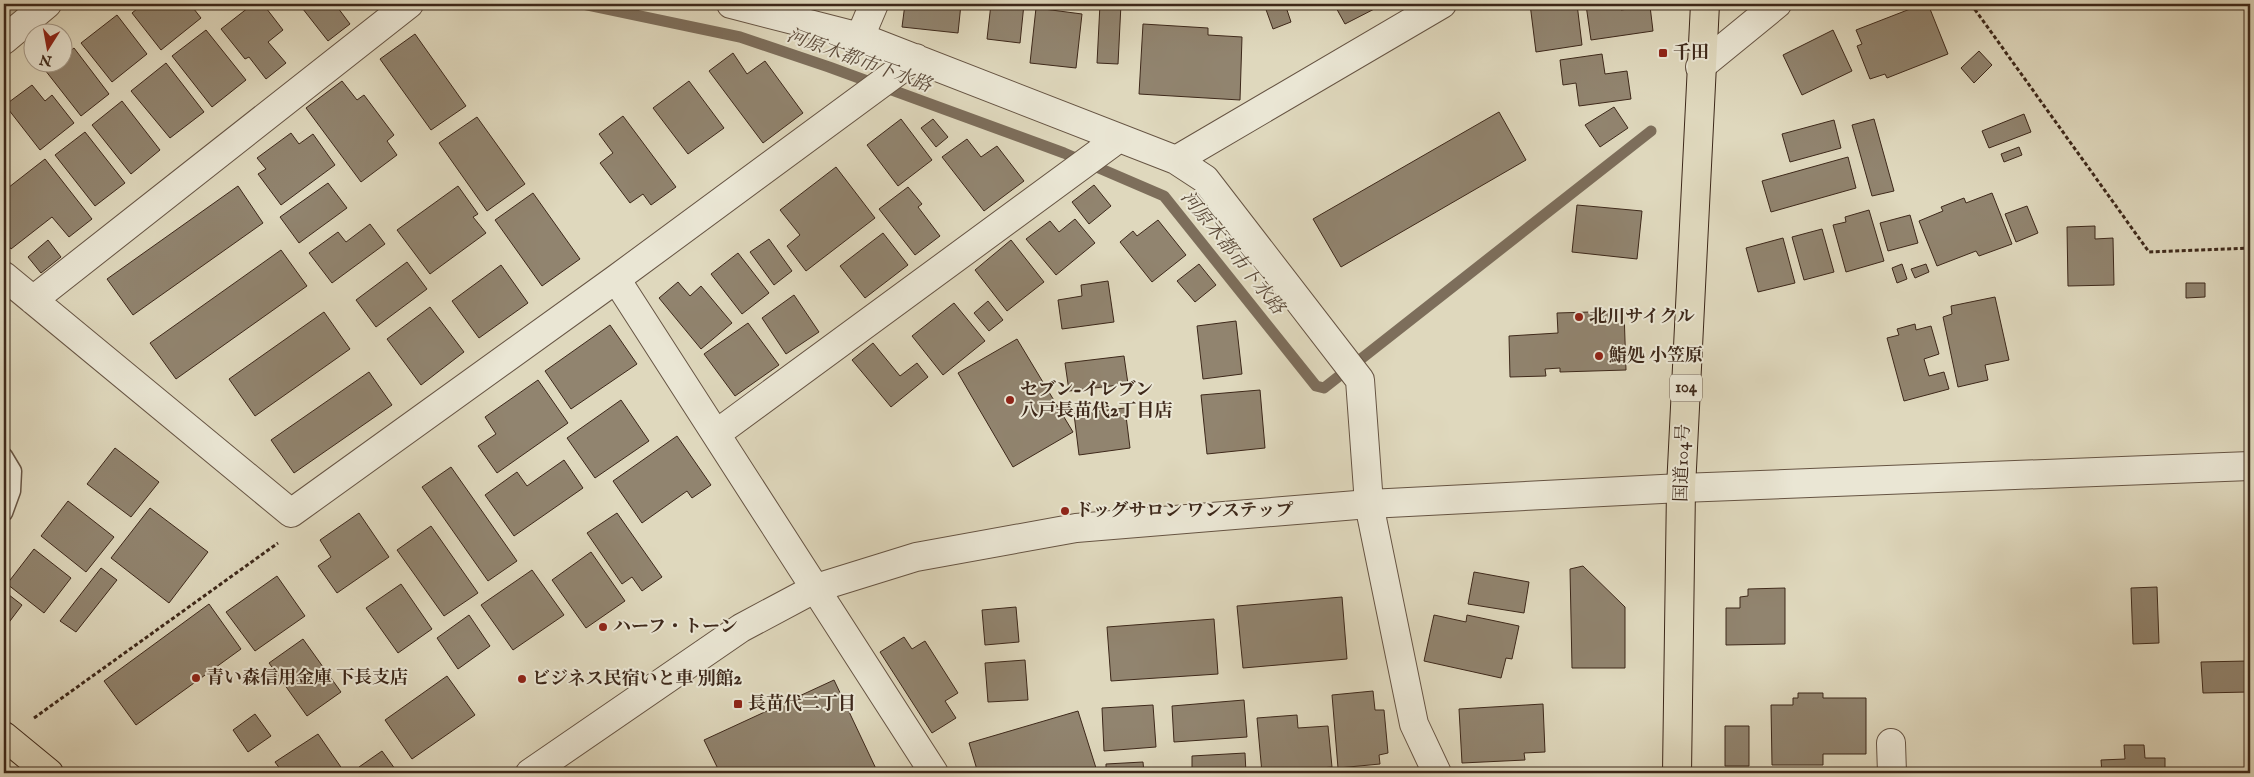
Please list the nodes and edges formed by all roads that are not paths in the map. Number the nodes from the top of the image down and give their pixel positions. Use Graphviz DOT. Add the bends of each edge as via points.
graph roads {
  1 [pos="47,4"];
  2 [pos="409,4"];
  3 [pos="731,4"];
  4 [pos="874,4"];
  5 [pos="1442,4"];
  6 [pos="1705,4"];
  7 [pos="1777,4"];
  8 [pos="860,38"];
  9 [pos="4,40"];
  10 [pos="916,58"];
  11 [pos="1700,67"];
  12 [pos="1119,138"];
  13 [pos="1176,160"];
  14 [pos="4,276"];
  15 [pos="616,279"];
  16 [pos="33,300"];
  17 [pos="716,434"];
  18 [pos="4,456"];
  19 [pos="2250,466"];
  20 [pos="1681,488"];
  21 [pos="1369,504"];
  22 [pos="4,513"];
  23 [pos="816,588"];
  24 [pos="4,736"];
  25 [pos="1891,743"];
  26 [pos="48,773"];
  27 [pos="530,773"];
  28 [pos="934,773"];
  29 [pos="1437,773"];
  30 [pos="1678,773"];
  31 [pos="1892,773"];
  1 -- 9 [label="street"];
  2 -- 16 [label="street"];
  3 -- 8 [label="street"];
  4 -- 8 [label="street"];
  5 -- 13 [label="street"];
  6 -- 11 [label="highway, 国道104号 / 104"];
  7 -- 11 [label="street"];
  8 -- 10 [label="street"];
  10 -- 12 [label="street"];
  10 -- 15 [label="street"];
  11 -- 20 [label="highway, 国道104号 / 104"];
  12 -- 13 [label="street"];
  12 -- 17 [label="street"];
  13 -- 21 [label="street" via="1205,179 1360,380"];
  14 -- 16 [label="street"];
  15 -- 16 [label="street" via="291,513"];
  15 -- 17 [label="street"];
  17 -- 23 [label="street"];
  18 -- 22 [label="lane" via="13,471 12,491"];
  19 -- 20 [label="street"];
  20 -- 21 [label="street"];
  20 -- 30 [label="highway, 国道104号 / 104"];
  21 -- 23 [label="street" via="1076,528 916,557"];
  21 -- 29 [label="street" via="1414,724"];
  23 -- 27 [label="street" via="740,628"];
  23 -- 28 [label="street"];
  24 -- 26 [label="highway"];
  25 -- 31 [label="street"];
}
